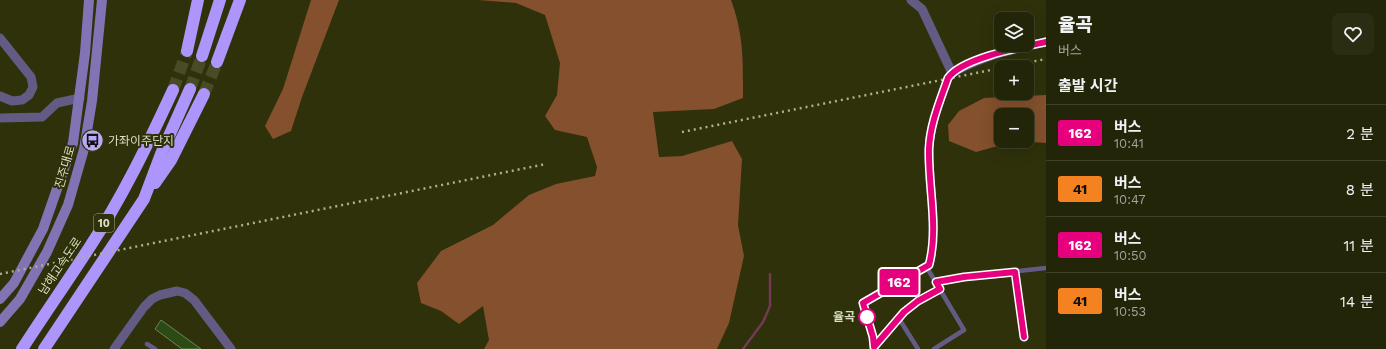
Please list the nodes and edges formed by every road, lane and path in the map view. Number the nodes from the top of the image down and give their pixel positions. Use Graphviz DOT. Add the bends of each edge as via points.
graph roads {
  1 [pos="89,0"];
  2 [pos="102,0"];
  3 [pos="198,0"];
  4 [pos="220,0"];
  5 [pos="240,0"];
  6 [pos="911,0"];
  7 [pos="0,38"];
  8 [pos="1046,42"];
  9 [pos="187,51"];
  10 [pos="202,56"];
  11 [pos="217,62"];
  12 [pos="952,73"];
  13 [pos="190,89"];
  14 [pos="173,90"];
  15 [pos="204,94"];
  16 [pos="0,96"];
  17 [pos="80,98"];
  18 [pos="0,118"];
  19 [pos="144,198"];
  20 [pos="926,266"];
  21 [pos="1046,268"];
  22 [pos="1015,272"];
  23 [pos="936,282"];
  24 [pos="940,289"];
  25 [pos="0,299"];
  26 [pos="898,317"];
  27 [pos="0,322"];
  28 [pos="1024,337"];
  29 [pos="147,344"];
  30 [pos="874,348"];
  31 [pos="22,349"];
  32 [pos="44,349"];
  33 [pos="114,349"];
  34 [pos="155,349"];
  35 [pos="231,349"];
  36 [pos="918,349"];
  37 [pos="934,349"];
  1 -- 17 [label="street, 진주대로"];
  2 -- 27 [label="street, 진주대로" via="92,100 84,149 68,205 47,252 20,299"];
  3 -- 9 [label="highway"];
  4 -- 10 [label="highway"];
  5 -- 11 [label="highway"];
  6 -- 12 [label="street" via="922,9"];
  7 -- 16 [label="street" via="31,77 33,87 29,95 22,100 12,101"];
  8 -- 12 [label="street" via="1009,49"];
  12 -- 20 [label="street" via="948,78 930,134 933,226 931,256 929,265"];
  13 -- 19 [label="highway, 10"];
  14 -- 31 [label="highway, 남해고속도로 / 10" via="147,147 121,194 89,248"];
  15 -- 19 [label="highway" via="171,160"];
  17 -- 18 [label="street" via="57,103 42,117"];
  17 -- 25 [label="street, 진주대로" via="73,143 43,229 14,283"];
  19 -- 32 [label="highway, 10"];
  20 -- 23 [label="lane"];
  20 -- 30 [label="street" via="863,303"];
  21 -- 22 [label="lane"];
  22 -- 23 [label="lane"];
  22 -- 28 [label="lane"];
  23 -- 24 [label="lane"];
  24 -- 26 [label="lane" via="918,301"];
  24 -- 37 [label="lane" via="964,330"];
  26 -- 30 [label="lane"];
  26 -- 36 [label="lane"];
  29 -- 34 [label="lane"];
  33 -- 35 [label="street" via="152,299 177,291 185,292 194,300"];
}
